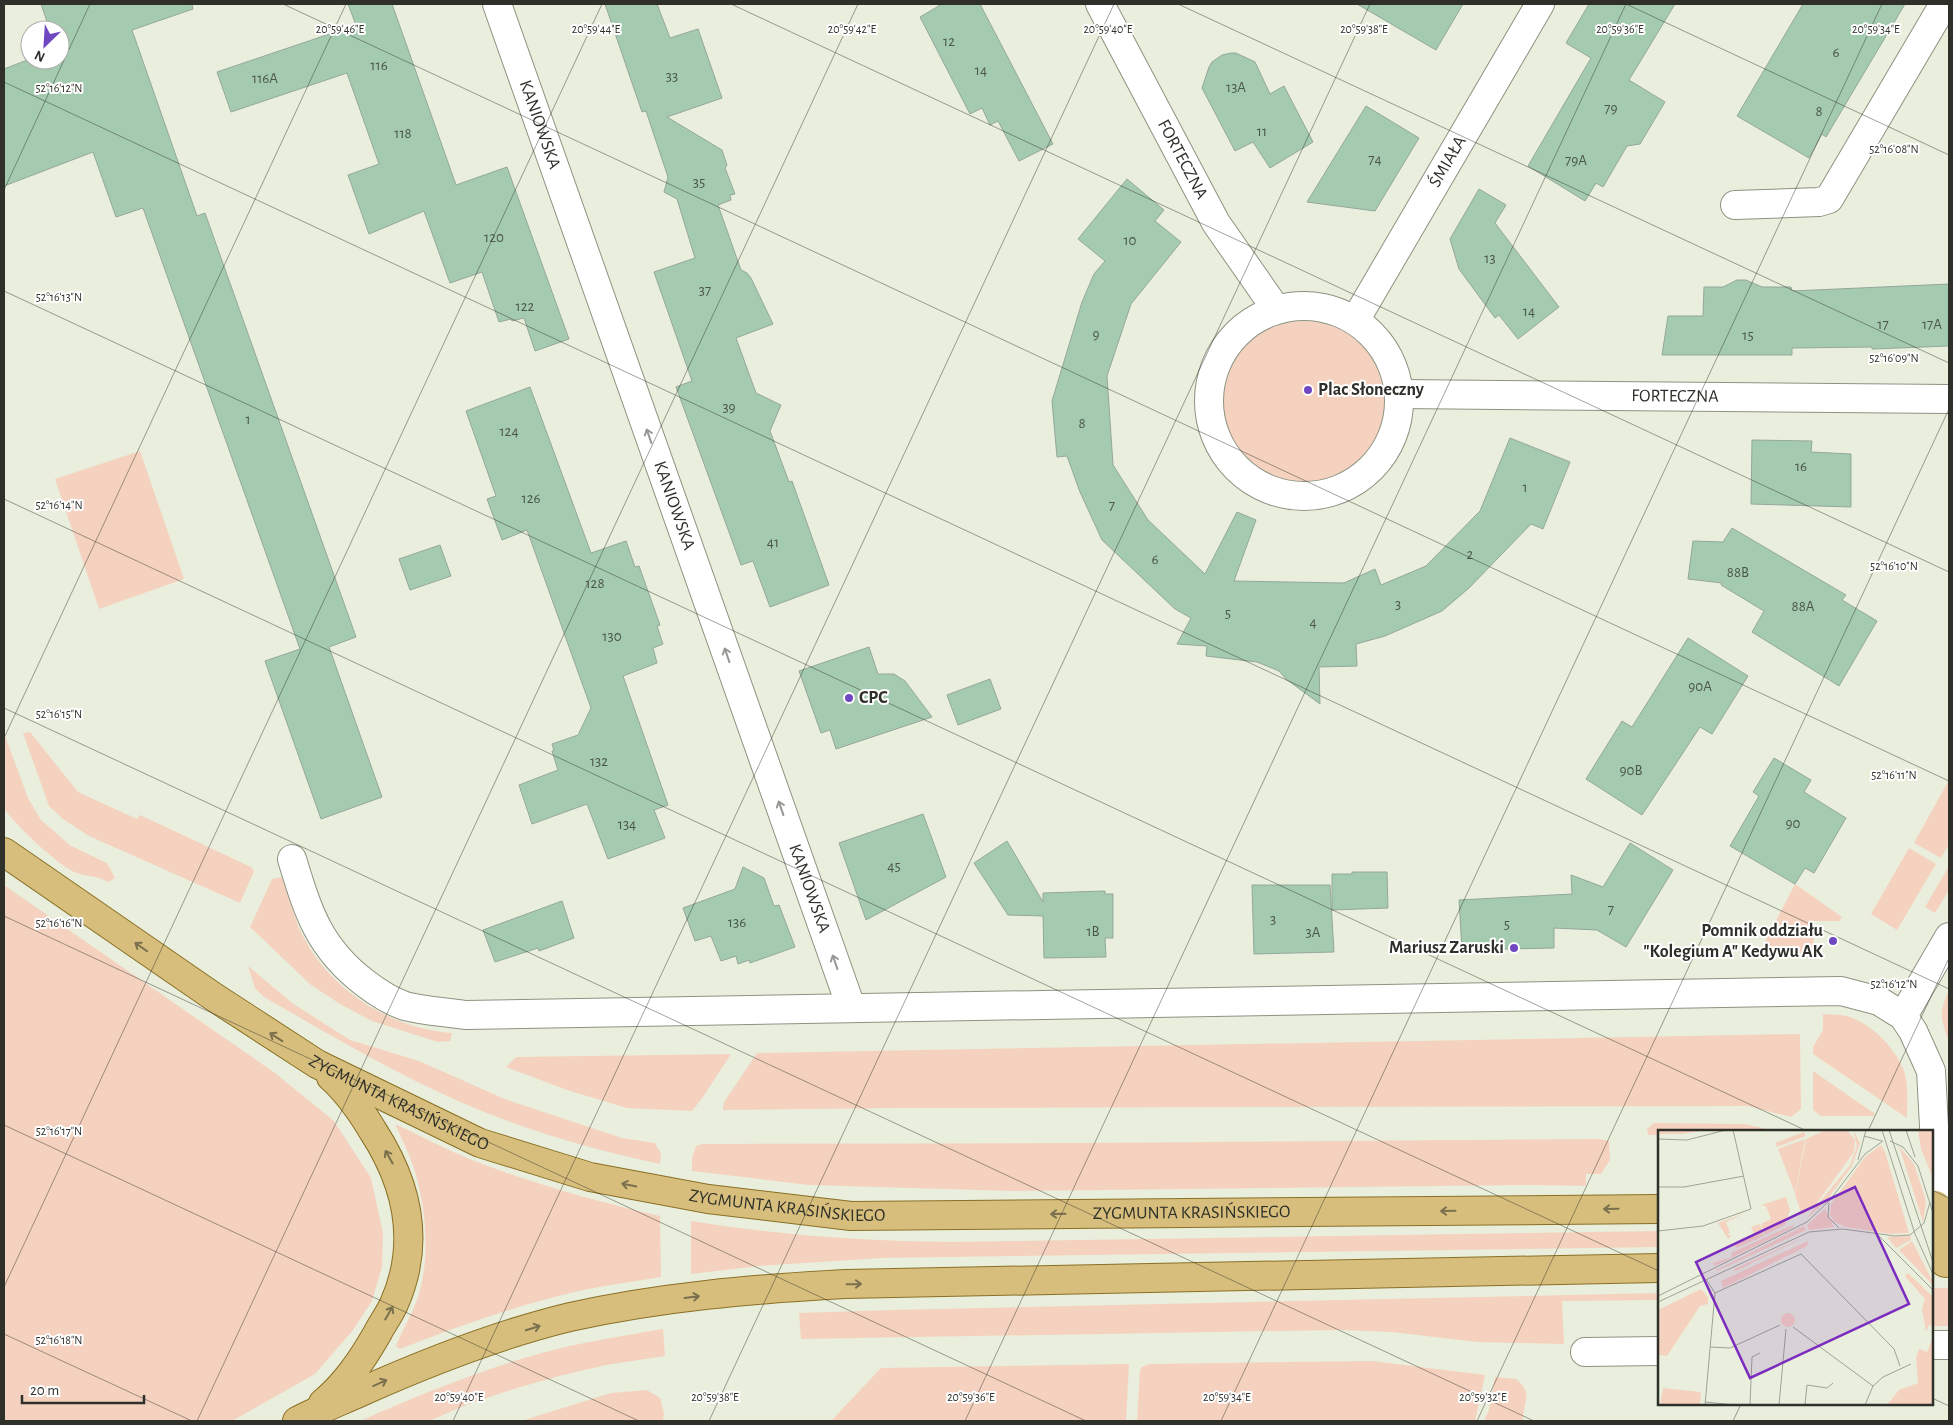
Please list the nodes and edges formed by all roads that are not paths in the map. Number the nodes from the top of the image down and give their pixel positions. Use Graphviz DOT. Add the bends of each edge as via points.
graph roads {
  1 [pos="497,4"];
  2 [pos="1100,4"];
  3 [pos="1540,4"];
  4 [pos="1944,4"];
  5 [pos="1736,204"];
  6 [pos="1276,309"];
  7 [pos="1356,319"];
  8 [pos="1400,394"];
  9 [pos="1949,399"];
  10 [pos="6,852"];
  11 [pos="292,858"];
  12 [pos="1949,937"];
  13 [pos="852,1008"];
  14 [pos="1903,1016"];
  15 [pos="316,1064"];
  16 [pos="1941,1100"];
  17 [pos="1939,1205"];
  18 [pos="1658,1209"];
  19 [pos="1942,1263"];
  20 [pos="1658,1268"];
  21 [pos="1949,1345"];
  22 [pos="1933,1346"];
  23 [pos="1658,1351"];
  24 [pos="1585,1352"];
  25 [pos="301,1419"];
  13 -- 1 [label="street, KANIOWSKA, one-way"];
  2 -- 6 [label="street, FORTECZNA" via="1216,223"];
  3 -- 7 [label="street, ŚMIAŁA"];
  4 -- 5 [label="street" via="1829,199"];
  6 -- 7 [label="street" via="1304,305 1332,309"];
  6 -- 8 [label="street" via="1240,330 1224,348 1210,379 1208,412 1218,443 1237,470 1265,488 1297,496 1330,494 1360,479 1383,456 1397,426"];
  7 -- 8 [label="street" via="1379,341 1394,366"];
  8 -- 9 [label="street, FORTECZNA"];
  15 -- 10 [label="main road, ZYGMUNTA KRASIŃSKIEGO, one-way"];
  11 -- 13 [label="street" via="313,922 340,962 388,999 404,1005 465,1015"];
  12 -- 14 [label="street"];
  13 -- 14 [label="street" via="1841,991 1879,1001"];
  14 -- 16 [label="street" via="1913,1031"];
  18 -- 15 [label="main road, ZYGMUNTA KRASIŃSKIEGO, one-way" via="851,1216 708,1200 590,1177 480,1143"];
  25 -- 15 [label="main road, one-way" via="331,1396 362,1360 394,1305 408,1251 404,1194 394,1167 357,1105"];
  16 -- 17 [label="street"];
  17 -- 19 [label="main road"];
  25 -- 20 [label="main road, one-way" via="467,1348 570,1318 646,1303 759,1289 845,1284"];
  21 -- 22 [label="street"];
  23 -- 24 [label="street"];
}
